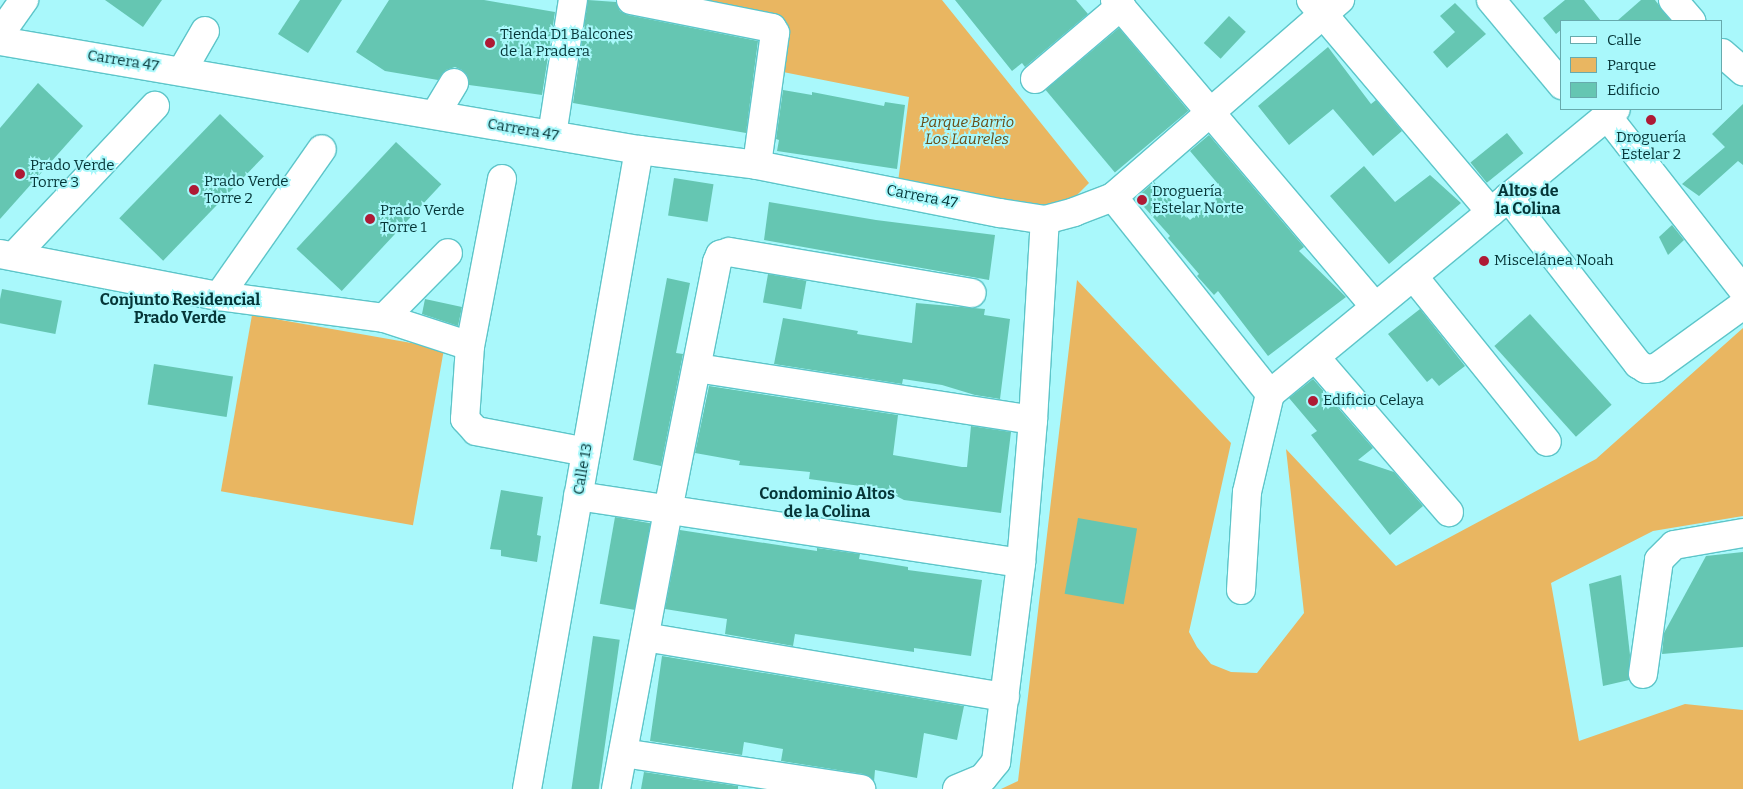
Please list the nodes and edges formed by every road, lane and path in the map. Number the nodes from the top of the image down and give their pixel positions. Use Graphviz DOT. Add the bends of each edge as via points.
graph roads {
  1 [pos="24,0"];
  2 [pos="573,0"];
  3 [pos="631,0"];
  4 [pos="1491,0"];
  5 [pos="1673,0"];
  6 [pos="1118,3"];
  7 [pos="1325,5"];
  8 [pos="1690,20"];
  9 [pos="205,31"];
  10 [pos="0,34"];
  11 [pos="0,41"];
  12 [pos="1723,53"];
  13 [pos="182,71"];
  14 [pos="1743,71"];
  15 [pos="1035,79"];
  16 [pos="454,83"];
  17 [pos="1560,83"];
  18 [pos="155,106"];
  19 [pos="436,113"];
  20 [pos="1211,113"];
  21 [pos="1600,115"];
  22 [pos="552,135"];
  23 [pos="322,149"];
  24 [pos="639,150"];
  25 [pos="757,165"];
  26 [pos="502,179"];
  27 [pos="1114,197"];
  28 [pos="1500,205"];
  29 [pos="1045,220"];
  30 [pos="448,253"];
  31 [pos="7,255"];
  32 [pos="1413,276"];
  33 [pos="1743,290"];
  34 [pos="972,294"];
  35 [pos="218,296"];
  36 [pos="1743,305"];
  37 [pos="1376,307"];
  38 [pos="384,318"];
  39 [pos="470,346"];
  40 [pos="1315,357"];
  41 [pos="697,368"];
  42 [pos="1270,394"];
  43 [pos="1033,420"];
  44 [pos="1547,442"];
  45 [pos="586,452"];
  46 [pos="578,496"];
  47 [pos="668,510"];
  48 [pos="1449,512"];
  49 [pos="1743,533"];
  50 [pos="1021,563"];
  51 [pos="1241,590"];
  52 [pos="645,637"];
  53 [pos="1643,674"];
  54 [pos="1005,696"];
  55 [pos="623,753"];
  56 [pos="527,789"];
  57 [pos="616,789"];
  58 [pos="861,789"];
  59 [pos="957,789"];
  1 -- 10 [label="street"];
  2 -- 22 [label="street"];
  3 -- 25 [label="street" via="772,28 775,33"];
  4 -- 17 [label="street"];
  5 -- 8 [label="street"];
  6 -- 15 [label="street"];
  6 -- 20 [label="street"];
  7 -- 20 [label="street"];
  7 -- 28 [label="street"];
  9 -- 13 [label="street"];
  11 -- 13 [label="street, Carrera 47"];
  12 -- 14 [label="street"];
  13 -- 19 [label="street, Carrera 47"];
  16 -- 19 [label="street"];
  18 -- 31 [label="street"];
  19 -- 22 [label="street, Carrera 47"];
  20 -- 27 [label="street"];
  20 -- 37 [label="street"];
  21 -- 28 [label="street"];
  21 -- 33 [label="street"];
  22 -- 24 [label="street, Carrera 47"];
  23 -- 35 [label="street"];
  24 -- 25 [label="street, Carrera 47"];
  24 -- 45 [label="street, Calle 13"];
  25 -- 29 [label="street, Carrera 47"];
  26 -- 39 [label="street"];
  27 -- 29 [label="street"];
  27 -- 42 [label="street"];
  28 -- 32 [label="street"];
  28 -- 36 [label="street" via="1638,364 1646,369 1656,368"];
  29 -- 43 [label="street"];
  30 -- 38 [label="street"];
  31 -- 35 [label="street"];
  32 -- 37 [label="street"];
  32 -- 44 [label="street"];
  34 -- 41 [label="street" via="728,252 720,255 716,262"];
  35 -- 38 [label="street"];
  37 -- 40 [label="street"];
  38 -- 39 [label="street"];
  39 -- 45 [label="street" via="464,414 471,428 482,433"];
  40 -- 42 [label="street"];
  40 -- 48 [label="street"];
  41 -- 43 [label="street"];
  41 -- 47 [label="street"];
  42 -- 51 [label="street" via="1247,492"];
  43 -- 50 [label="street"];
  45 -- 46 [label="street, Calle 13"];
  46 -- 47 [label="street"];
  46 -- 56 [label="street, Calle 13"];
  47 -- 50 [label="street"];
  47 -- 52 [label="street"];
  49 -- 53 [label="street" via="1674,545 1659,560"];
  50 -- 54 [label="street"];
  52 -- 54 [label="street"];
  52 -- 55 [label="street"];
  54 -- 59 [label="street" via="996,762 983,778"];
  55 -- 57 [label="street"];
  55 -- 58 [label="street"];
}
